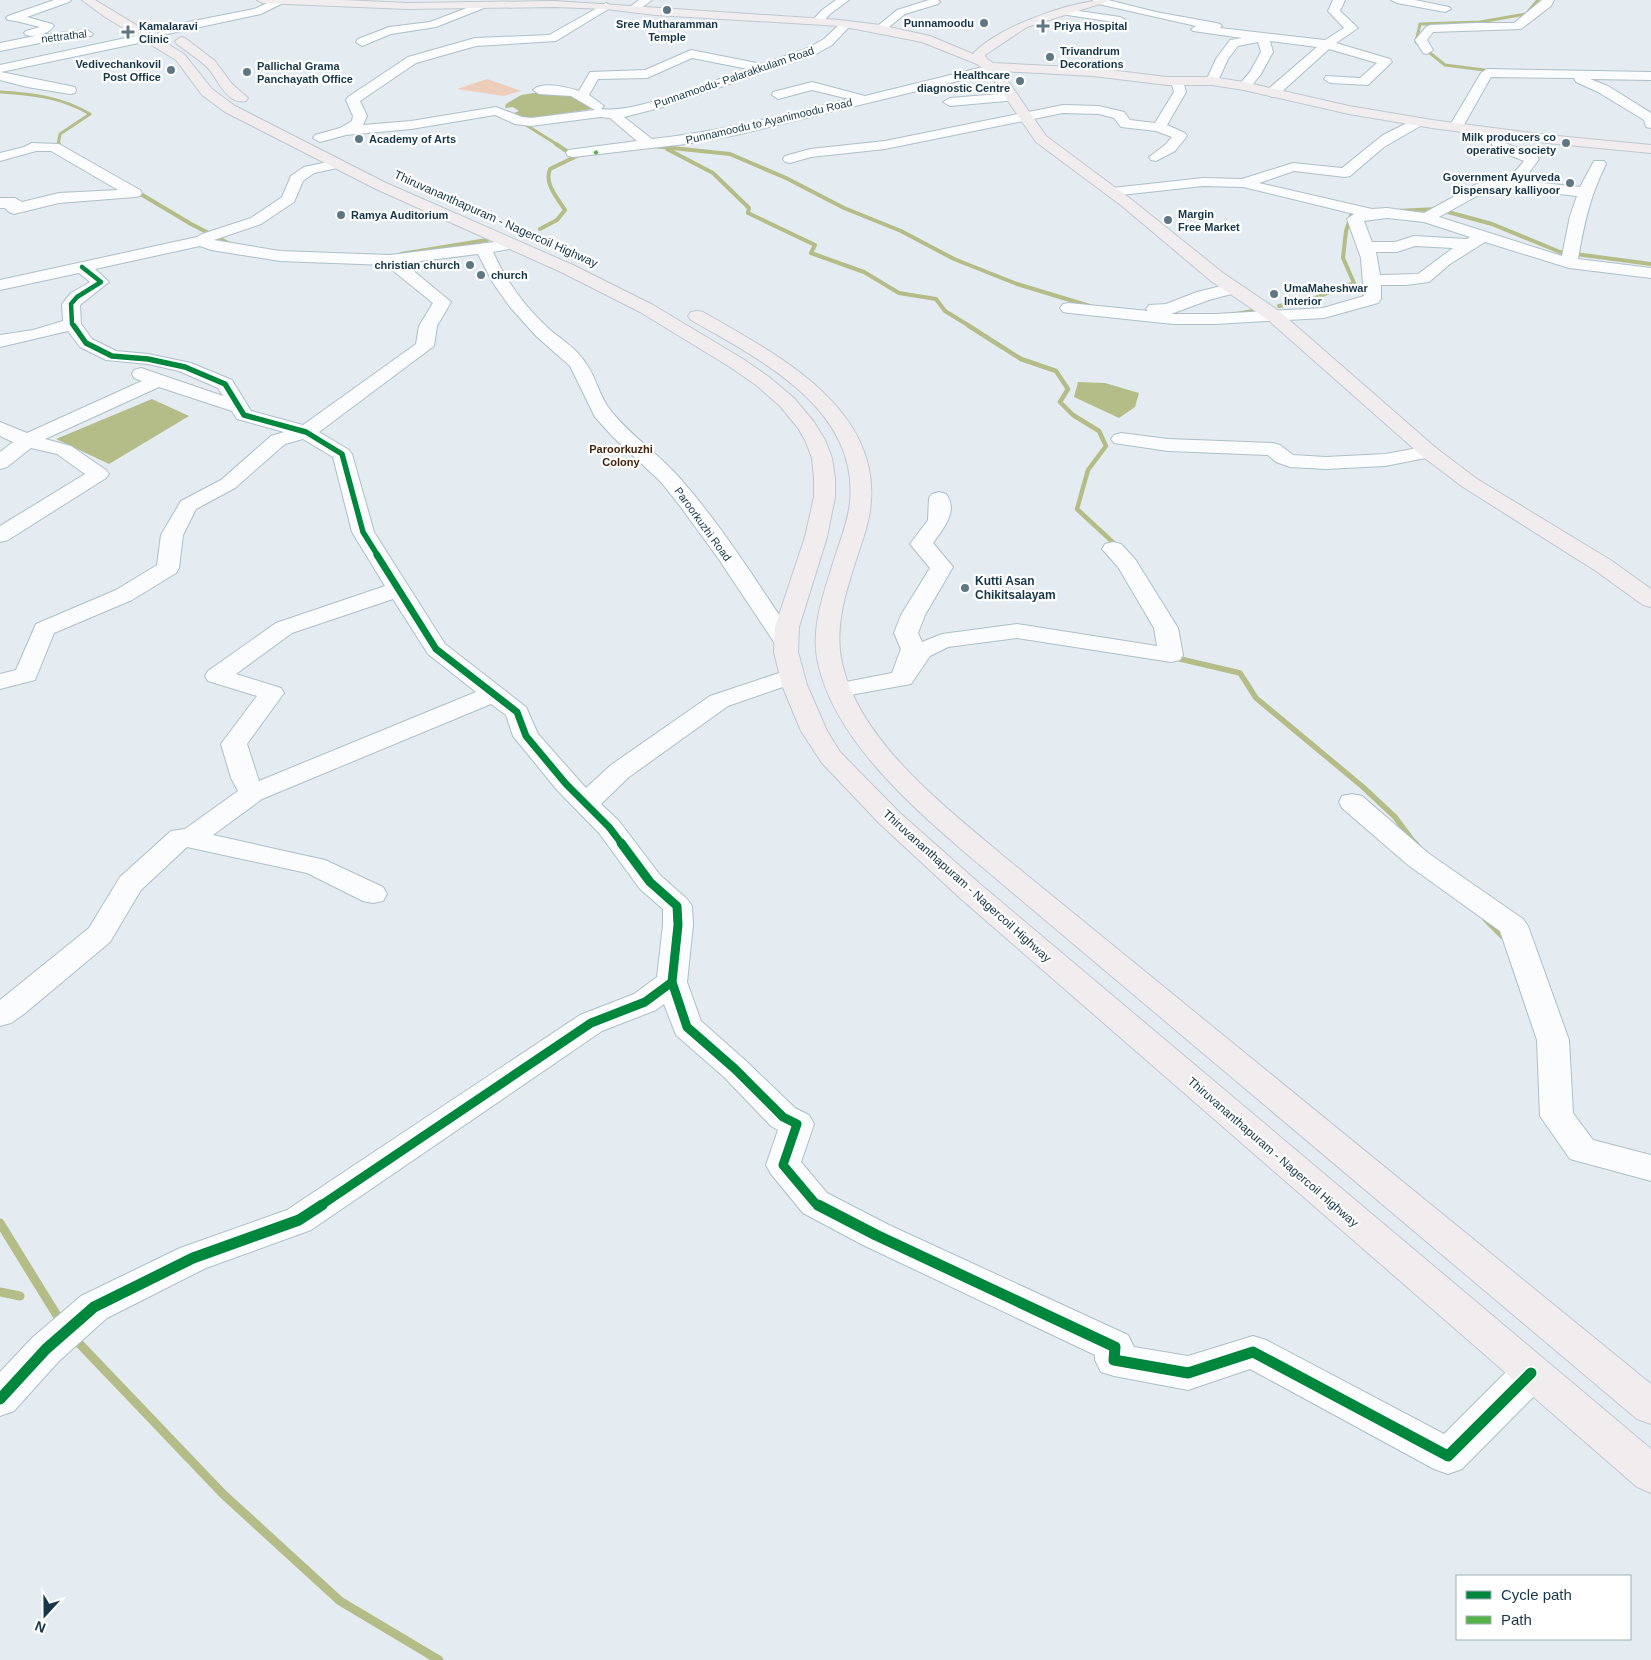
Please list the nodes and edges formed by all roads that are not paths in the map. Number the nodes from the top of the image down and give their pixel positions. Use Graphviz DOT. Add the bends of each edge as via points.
graph roads {
  1 [pos="65,0"];
  2 [pos="88,0"];
  3 [pos="263,0"];
  4 [pos="646,0"];
  5 [pos="843,0"];
  6 [pos="922,0"];
  7 [pos="1340,0"];
  8 [pos="1397,0"];
  9 [pos="1548,0"];
  10 [pos="282,1"];
  11 [pos="1100,1"];
  12 [pos="460,3"];
  13 [pos="22,4"];
  14 [pos="48,5"];
  15 [pos="480,6"];
  16 [pos="606,6"];
  17 [pos="633,9"];
  18 [pos="1445,9"];
  19 [pos="1065,12"];
  20 [pos="16,17"];
  21 [pos="0,19"];
  22 [pos="817,22"];
  23 [pos="846,24"];
  24 [pos="138,25"];
  25 [pos="1155,27"];
  26 [pos="880,29"];
  27 [pos="1198,29"];
  28 [pos="95,33"];
  29 [pos="1287,34"];
  30 [pos="1263,37"];
  31 [pos="0,39"];
  32 [pos="362,42"];
  33 [pos="1326,44"];
  34 [pos="0,46"];
  35 [pos="1427,50"];
  36 [pos="987,66"];
  37 [pos="763,68"];
  38 [pos="0,69"];
  39 [pos="1572,75"];
  40 [pos="0,76"];
  41 [pos="1651,76"];
  42 [pos="564,77"];
  43 [pos="1330,79"];
  44 [pos="1212,81"];
  45 [pos="1177,82"];
  46 [pos="1244,86"];
  47 [pos="70,90"];
  48 [pos="603,92"];
  49 [pos="1272,93"];
  50 [pos="1632,93"];
  51 [pos="584,94"];
  52 [pos="1613,94"];
  53 [pos="778,95"];
  54 [pos="1012,96"];
  55 [pos="864,100"];
  56 [pos="950,102"];
  57 [pos="250,104"];
  58 [pos="612,114"];
  59 [pos="1026,116"];
  60 [pos="1417,122"];
  61 [pos="721,124"];
  62 [pos="1651,124"];
  63 [pos="1159,127"];
  64 [pos="1456,127"];
  65 [pos="736,130"];
  66 [pos="345,131"];
  67 [pos="1500,133"];
  68 [pos="315,136"];
  69 [pos="649,144"];
  70 [pos="1651,149"];
  71 [pos="573,153"];
  72 [pos="1156,156"];
  73 [pos="0,157"];
  74 [pos="790,159"];
  75 [pos="338,164"];
  76 [pos="1599,164"];
  77 [pos="1243,183"];
  78 [pos="1513,184"];
  79 [pos="1112,192"];
  80 [pos="1585,192"];
  81 [pos="0,203"];
  82 [pos="1436,213"];
  83 [pos="1371,214"];
  84 [pos="210,237"];
  85 [pos="1476,240"];
  86 [pos="515,244"];
  87 [pos="1367,247"];
  88 [pos="484,249"];
  89 [pos="1571,256"];
  90 [pos="390,260"];
  91 [pos="82,267"];
  92 [pos="1651,273"];
  93 [pos="32,278"];
  94 [pos="1373,280"];
  95 [pos="0,285"];
  96 [pos="1233,288"];
  97 [pos="59,298"];
  98 [pos="1102,306"];
  99 [pos="1069,308"];
  100 [pos="1273,315"];
  101 [pos="72,324"];
  102 [pos="0,342"];
  103 [pos="112,356"];
  104 [pos="158,380"];
  105 [pos="240,407"];
  106 [pos="0,428"];
  107 [pos="306,432"];
  108 [pos="1120,439"];
  109 [pos="27,441"];
  110 [pos="1429,452"];
  111 [pos="0,463"];
  112 [pos="939,498"];
  113 [pos="0,535"];
  114 [pos="1113,549"];
  115 [pos="399,589"];
  116 [pos="1651,600"];
  117 [pos="786,643"];
  118 [pos="791,676"];
  119 [pos="902,679"];
  120 [pos="0,682"];
  121 [pos="839,690"];
  122 [pos="494,694"];
  123 [pos="253,793"];
  124 [pos="1352,802"];
  125 [pos="586,803"];
  126 [pos="191,838"];
  127 [pos="373,894"];
  128 [pos="672,982"];
  129 [pos="0,1015"];
  130 [pos="1651,1168"];
  131 [pos="1531,1372"];
  132 [pos="0,1399"];
  133 [pos="1651,1406"];
  134 [pos="1651,1474"];
  1 -- 14 [label="street"];
  2 -- 24 [label="main road, Thiruvananthapuram - Nagercoil Highway"];
  3 -- 10 [label="main road"];
  4 -- 17 [label="street"];
  5 -- 22 [label="street"];
  6 -- 26 [label="street" via="938,3 901,12"];
  7 -- 33 [label="street" via="1334,11 1352,28"];
  8 -- 18 [label="street"];
  9 -- 35 [label="street" via="1517,27 1430,29 1421,40"];
  10 -- 12 [label="main road"];
  10 -- 24 [label="street" via="257,12"];
  11 -- 19 [label="main road"];
  11 -- 29 [label="street" via="1192,22"];
  12 -- 15 [label="main road"];
  13 -- 14 [label="street"];
  14 -- 20 [label="street"];
  15 -- 16 [label="main road"];
  15 -- 32 [label="street" via="432,25 389,31"];
  16 -- 17 [label="main road"];
  16 -- 66 [label="street" via="552,38 475,42 412,60 353,100 360,116 358,123"];
  17 -- 22 [label="main road"];
  19 -- 25 [label="street"];
  19 -- 36 [label="main road" via="1023,25 978,54"];
  20 -- 21 [label="street"];
  20 -- 31 [label="street" via="48,26 44,30"];
  22 -- 23 [label="main road"];
  23 -- 26 [label="main road"];
  23 -- 37 [label="street, Punnamoodu- Palarakkulam Road" via="828,42 812,51"];
  24 -- 38 [label="street"];
  24 -- 57 [label="main road, Thiruvananthapuram - Nagercoil Highway" via="204,57 227,87"];
  24 -- 75 [label="main road, Thiruvananthapuram - Nagercoil Highway" via="180,57 207,92 230,109"];
  26 -- 36 [label="main road" via="926,39"];
  27 -- 30 [label="street"];
  28 -- 34 [label="street, nettrathal"];
  30 -- 33 [label="street"];
  30 -- 44 [label="street" via="1234,43"];
  30 -- 46 [label="street" via="1267,52"];
  33 -- 43 [label="street" via="1386,62 1363,82"];
  33 -- 49 [label="street"];
  36 -- 45 [label="main road" via="1093,72"];
  36 -- 54 [label="main road"];
  36 -- 55 [label="street, Punnamoodu to Ayanimoodu Road"];
  37 -- 51 [label="street" via="691,54 647,74 594,74"];
  37 -- 58 [label="street, Punnamoodu- Palarakkulam Road" via="658,104"];
  39 -- 41 [label="street"];
  39 -- 52 [label="street"];
  39 -- 64 [label="street" via="1487,73"];
  40 -- 47 [label="street"];
  42 -- 51 [label="street" via="545,89"];
  44 -- 45 [label="main road"];
  44 -- 46 [label="main road"];
  45 -- 63 [label="street" via="1180,92"];
  46 -- 49 [label="main road"];
  48 -- 51 [label="street"];
  49 -- 60 [label="main road"];
  50 -- 52 [label="street"];
  51 -- 58 [label="street" via="602,110"];
  52 -- 62 [label="street" via="1650,118"];
  53 -- 55 [label="street" via="812,86"];
  54 -- 56 [label="street"];
  54 -- 59 [label="main road"];
  55 -- 65 [label="street, Punnamoodu to Ayanimoodu Road"];
  58 -- 66 [label="street" via="531,122 496,111 411,125"];
  58 -- 69 [label="street"];
  59 -- 63 [label="street" via="1063,109 1099,110 1119,115 1126,124"];
  59 -- 74 [label="street" via="908,143 843,154 810,153"];
  59 -- 79 [label="main road" via="1041,139"];
  60 -- 64 [label="main road"];
  60 -- 77 [label="street" via="1383,141 1345,173 1293,167"];
  61 -- 65 [label="street"];
  63 -- 72 [label="street" via="1180,136 1170,148"];
  64 -- 67 [label="main road"];
  65 -- 69 [label="street, Punnamoodu to Ayanimoodu Road"];
  66 -- 68 [label="street"];
  67 -- 70 [label="main road"];
  67 -- 78 [label="street" via="1497,141 1500,146 1532,158"];
  68 -- 121 [label="main road, Thiruvananthapuram - Nagercoil Highway" via="447,200 582,256 655,293 722,331 784,371 821,400 848,434 862,494 829,615 826,644"];
  69 -- 71 [label="street, Punnamoodu to Ayanimoodu Road"];
  73 -- 81 [label="street" via="32,147 54,147 135,193 59,198 14,209 11,205 15,203"];
  75 -- 84 [label="street" via="310,170 296,179 289,199 256,222"];
  75 -- 86 [label="main road, Thiruvananthapuram - Nagercoil Highway" via="401,196"];
  76 -- 80 [label="street"];
  77 -- 79 [label="street" via="1203,182"];
  77 -- 83 [label="street"];
  78 -- 80 [label="street"];
  78 -- 82 [label="street" via="1491,182"];
  79 -- 96 [label="main road"];
  80 -- 89 [label="street"];
  82 -- 83 [label="street"];
  82 -- 85 [label="street"];
  83 -- 87 [label="street" via="1355,220"];
  84 -- 90 [label="street" via="211,245 280,256"];
  84 -- 91 [label="street"];
  85 -- 87 [label="street"];
  85 -- 89 [label="street"];
  85 -- 94 [label="street" via="1423,278"];
  86 -- 88 [label="street"];
  86 -- 117 [label="main road, Thiruvananthapuram - Nagercoil Highway" via="615,290 703,341 756,376 804,422 821,456 825,492 816,534 787,626"];
  87 -- 94 [label="street"];
  88 -- 90 [label="street"];
  88 -- 117 [label="street, Paroorkuzhi Road" via="506,292 576,363 602,412 676,485 714,536 773,629"];
  89 -- 92 [label="street"];
  90 -- 107 [label="street" via="442,302 428,326 426,346"];
  91 -- 93 [label="street"];
  91 -- 97 [label="street" via="101,282 77,298"];
  93 -- 95 [label="street"];
  93 -- 97 [label="street" via="35,285"];
  94 -- 100 [label="street" via="1372,299 1324,313"];
  96 -- 98 [label="street" via="1168,308"];
  96 -- 100 [label="main road"];
  97 -- 101 [label="street"];
  99 -- 100 [label="street" via="1173,319"];
  100 -- 110 [label="main road"];
  101 -- 102 [label="street"];
  101 -- 103 [label="street" via="86,343"];
  103 -- 104 [label="street" via="110,362"];
  103 -- 105 [label="street" via="185,367 224,384"];
  104 -- 105 [label="street"];
  104 -- 109 [label="street" via="44,430"];
  105 -- 107 [label="street" via="244,414"];
  106 -- 109 [label="street"];
  107 -- 115 [label="street" via="342,454 363,532"];
  107 -- 120 [label="street" via="278,440 228,484 188,505 172,535 168,568 151,582 44,629 26,675"];
  108 -- 110 [label="street" via="1168,445 1273,449 1283,458 1303,462 1385,460"];
  109 -- 111 [label="street"];
  109 -- 113 [label="street" via="64,450 99,474"];
  110 -- 116 [label="main road" via="1470,483 1604,566"];
  112 -- 119 [label="street" via="939,520 921,544 942,567 906,633 913,649"];
  114 -- 119 [label="street" via="1127,564 1166,628 1171,655 1017,631 942,641 922,651"];
  115 -- 122 [label="street" via="436,649"];
  115 -- 123 [label="street" via="284,628 217,676 272,693 234,744 244,778"];
  117 -- 118 [label="main road, Thiruvananthapuram - Nagercoil Highway"];
  118 -- 125 [label="street" via="719,701 620,771"];
  118 -- 131 [label="main road, Thiruvananthapuram - Nagercoil Highway" via="811,726 827,751 902,831"];
  119 -- 121 [label="street"];
  121 -- 133 [label="main road, Thiruvananthapuram - Nagercoil Highway" via="856,724 883,758 941,817"];
  122 -- 123 [label="street"];
  122 -- 125 [label="street" via="517,712 526,736"];
  123 -- 126 [label="street"];
  124 -- 130 [label="street" via="1418,859 1512,926 1553,1040 1557,1116 1582,1150"];
  125 -- 128 [label="street" via="609,827 650,882 677,906"];
  126 -- 127 [label="street" via="315,866"];
  126 -- 129 [label="street" via="181,837 130,884 100,935"];
  128 -- 131 [label="street" via="687,1027 735,1068 783,1116 797,1124 784,1165 815,1203 1114,1347 1114,1360 1188,1373 1252,1352 1448,1456"];
  128 -- 132 [label="street" via="645,1002 592,1023 298,1220 193,1258 94,1307 51,1345"];
  131 -- 134 [label="main road, Thiruvananthapuram - Nagercoil Highway"];
}
